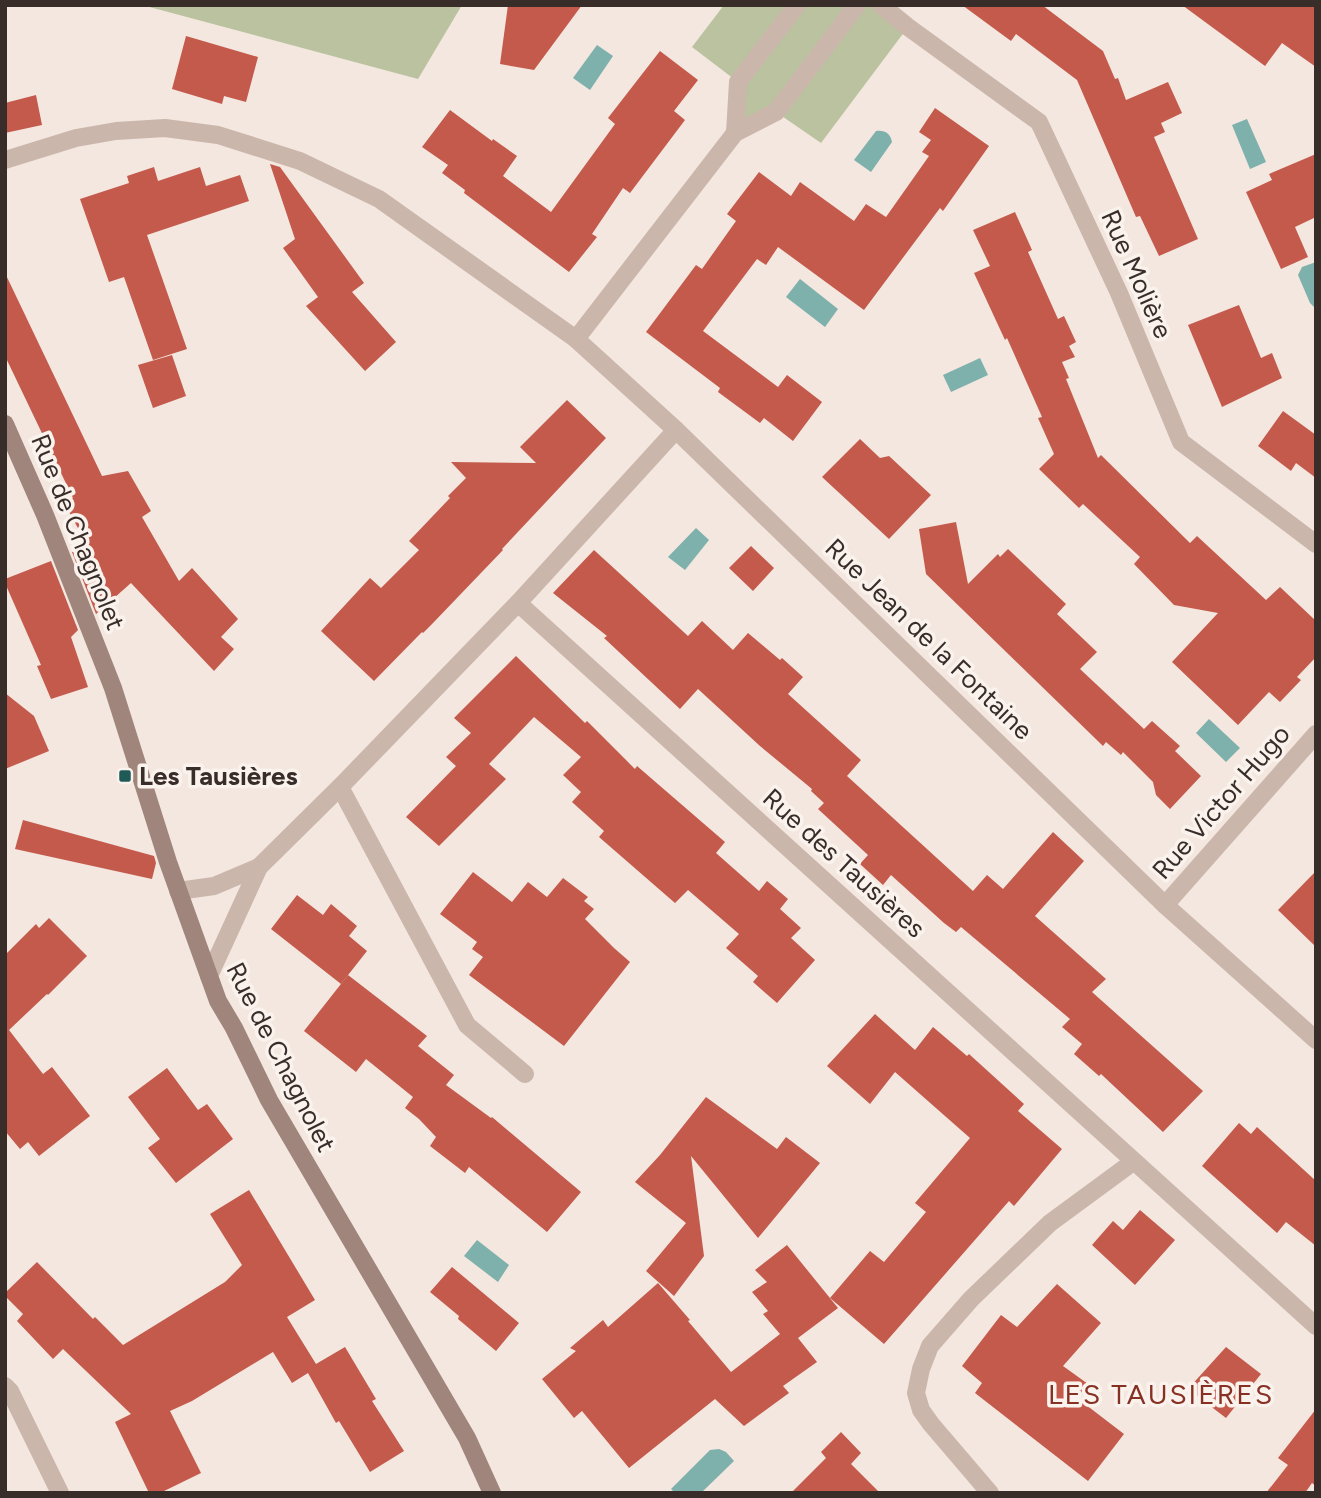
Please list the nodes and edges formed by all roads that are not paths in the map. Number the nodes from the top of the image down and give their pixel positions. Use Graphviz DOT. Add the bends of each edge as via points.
graph roads {
  1 [pos="797,5"];
  2 [pos="857,5"];
  3 [pos="881,5"];
  4 [pos="735,133"];
  5 [pos="5,160"];
  6 [pos="576,339"];
  7 [pos="5,424"];
  8 [pos="676,430"];
  9 [pos="1316,544"];
  10 [pos="518,603"];
  11 [pos="1316,734"];
  12 [pos="340,787"];
  13 [pos="259,867"];
  14 [pos="178,891"];
  15 [pos="1166,905"];
  16 [pos="209,976"];
  17 [pos="1316,1040"];
  18 [pos="525,1074"];
  19 [pos="1133,1162"];
  20 [pos="1316,1326"];
  21 [pos="5,1386"];
  22 [pos="60,1493"];
  23 [pos="492,1493"];
  24 [pos="990,1493"];
  1 -- 4 [label="street" via="738,82"];
  2 -- 4 [label="street" via="776,112"];
  3 -- 9 [label="street, Rue Molière" via="1039,122 1119,293 1181,442"];
  4 -- 6 [label="street"];
  5 -- 6 [label="street, Rue Jean de la Fontaine" via="116,131 165,128 218,135 300,161 379,199"];
  6 -- 8 [label="street, Rue Jean de la Fontaine"];
  7 -- 14 [label="street, Rue de Chagnolet" via="113,688"];
  8 -- 10 [label="street"];
  8 -- 15 [label="street, Rue Jean de la Fontaine"];
  10 -- 12 [label="street"];
  10 -- 19 [label="street, Rue des Tausières"];
  11 -- 15 [label="street, Rue Victor Hugo"];
  12 -- 13 [label="street"];
  12 -- 18 [label="street" via="467,1025"];
  13 -- 14 [label="street" via="214,886"];
  13 -- 16 [label="street"];
  14 -- 16 [label="street, Rue de Chagnolet"];
  15 -- 17 [label="street, Rue Jean de la Fontaine"];
  16 -- 23 [label="street, Rue de Chagnolet" via="269,1100 467,1438"];
  19 -- 20 [label="street, Rue des Tausières"];
  19 -- 24 [label="street" via="1050,1223 930,1346 916,1393 921,1410"];
  21 -- 22 [label="street"];
}
